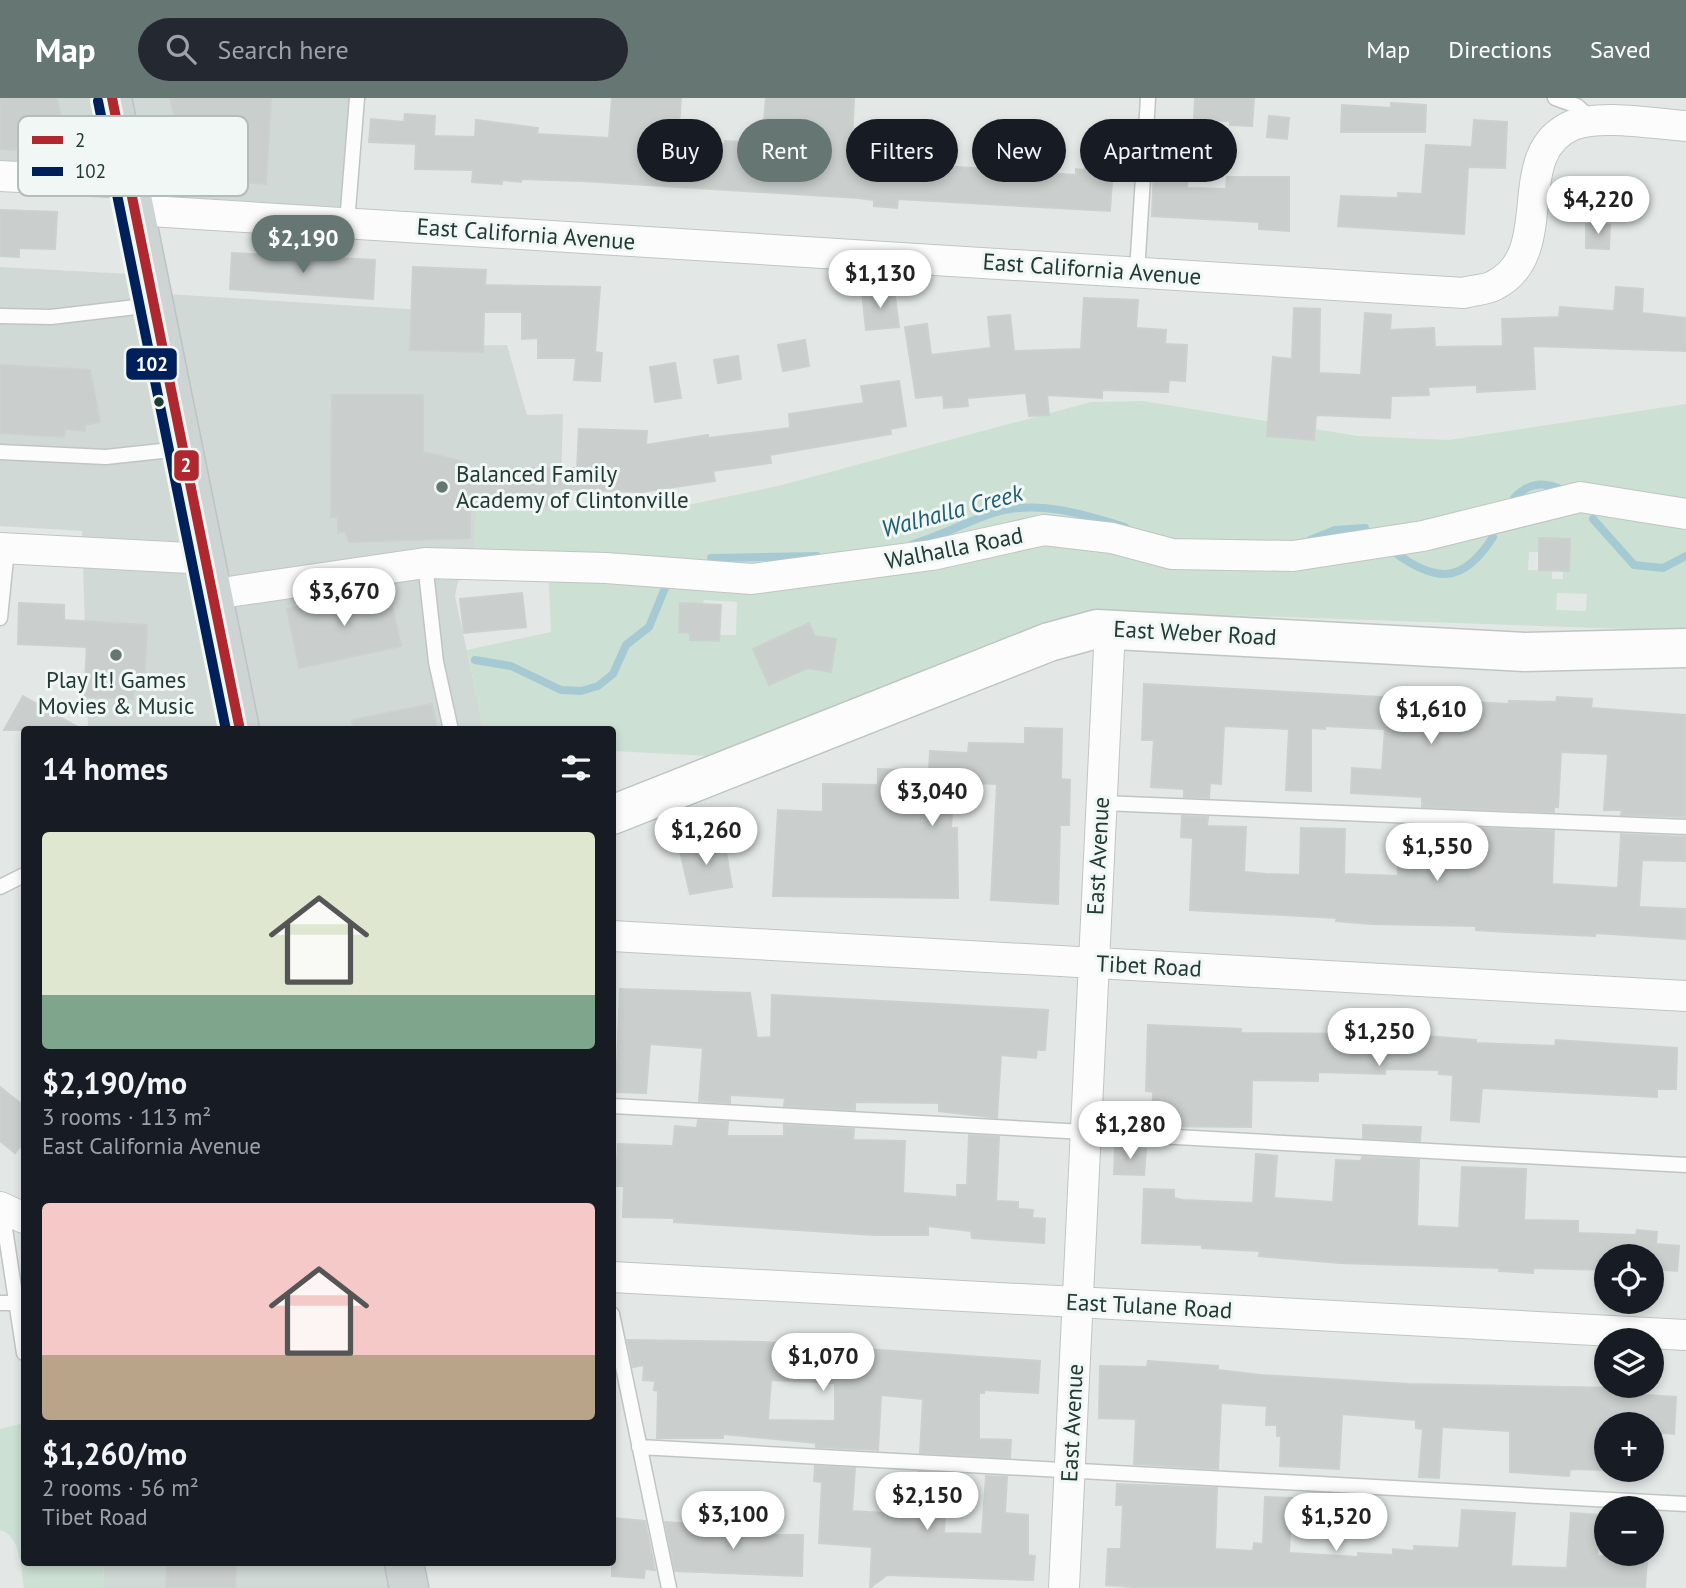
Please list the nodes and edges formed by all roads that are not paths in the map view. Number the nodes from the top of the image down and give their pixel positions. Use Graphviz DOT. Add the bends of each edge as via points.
graph roads {
  1 [pos="112,98"];
  2 [pos="357,98"];
  3 [pos="1148,98"];
  4 [pos="1555,98"];
  5 [pos="115,116"];
  6 [pos="1592,120"];
  7 [pos="1686,126"];
  8 [pos="0,176"];
  9 [pos="18,179"];
  10 [pos="131,196"];
  11 [pos="347,223"];
  12 [pos="1136,272"];
  13 [pos="154,304"];
  14 [pos="0,316"];
  15 [pos="184,448"];
  16 [pos="0,452"];
  17 [pos="1686,514"];
  18 [pos="4,549"];
  19 [pos="425,563"];
  20 [pos="211,577"];
  21 [pos="0,618"];
  22 [pos="1110,628"];
  23 [pos="1686,648"];
  24 [pos="239,726"];
  25 [pos="450,726"];
  26 [pos="1102,803"];
  27 [pos="616,813"];
  28 [pos="1686,827"];
  29 [pos="21,876"];
  30 [pos="0,887"];
  31 [pos="616,936"];
  32 [pos="1092,963"];
  33 [pos="1686,996"];
  34 [pos="616,1106"];
  35 [pos="1083,1132"];
  36 [pos="1686,1165"];
  37 [pos="9,1211"];
  38 [pos="616,1277"];
  39 [pos="1078,1302"];
  40 [pos="0,1303"];
  41 [pos="18,1303"];
  42 [pos="21,1328"];
  43 [pos="616,1334"];
  44 [pos="1686,1335"];
  45 [pos="639,1447"];
  46 [pos="1070,1470"];
  47 [pos="1686,1504"];
  48 [pos="405,1566"];
  49 [pos="409,1588"];
  50 [pos="669,1588"];
  51 [pos="1064,1588"];
  1 -- 5 [label="main road"];
  2 -- 11 [label="lane"];
  3 -- 12 [label="lane"];
  4 -- 6 [label="lane" via="1577,106"];
  6 -- 7 [label="street, East California Avenue"];
  6 -- 12 [label="street, East California Avenue" via="1572,126 1548,145 1536,174 1531,234 1520,264 1495,285 1464,293"];
  8 -- 9 [label="street, East California Avenue"];
  10 -- 11 [label="street, East California Avenue"];
  10 -- 13 [label="main road"];
  11 -- 12 [label="street, East California Avenue"];
  13 -- 14 [label="lane" via="51,317"];
  13 -- 15 [label="main road"];
  15 -- 16 [label="lane" via="106,457"];
  15 -- 20 [label="main road"];
  17 -- 19 [label="street, Walhalla Road" via="1567,498 1423,536 1293,556 1172,554 1112,538 1044,530 932,555 752,579 606,568"];
  18 -- 20 [label="street, Walhalla Road"];
  18 -- 21 [label="lane"];
  19 -- 20 [label="street, Walhalla Road"];
  19 -- 25 [label="lane" via="436,662"];
  20 -- 24 [label="main road"];
  22 -- 23 [label="street, East Weber Road" via="1525,652"];
  22 -- 26 [label="street, East Avenue"];
  22 -- 27 [label="street, East Weber Road" via="1049,642"];
  26 -- 28 [label="lane"];
  26 -- 32 [label="street, East Avenue"];
  29 -- 30 [label="lane"];
  31 -- 32 [label="street, Tibet Road"];
  32 -- 33 [label="street, Tibet Road"];
  32 -- 35 [label="street, East Avenue"];
  34 -- 35 [label="lane"];
  35 -- 36 [label="lane"];
  35 -- 39 [label="street, East Avenue"];
  37 -- 41 [label="lane"];
  38 -- 39 [label="street, East Tulane Road"];
  39 -- 44 [label="street, East Tulane Road"];
  39 -- 46 [label="street, East Avenue"];
  40 -- 41 [label="lane"];
  41 -- 42 [label="lane"];
  43 -- 45 [label="lane"];
  45 -- 46 [label="lane"];
  45 -- 50 [label="lane"];
  46 -- 47 [label="lane"];
  46 -- 51 [label="street, East Avenue"];
  48 -- 49 [label="main road"];
}
